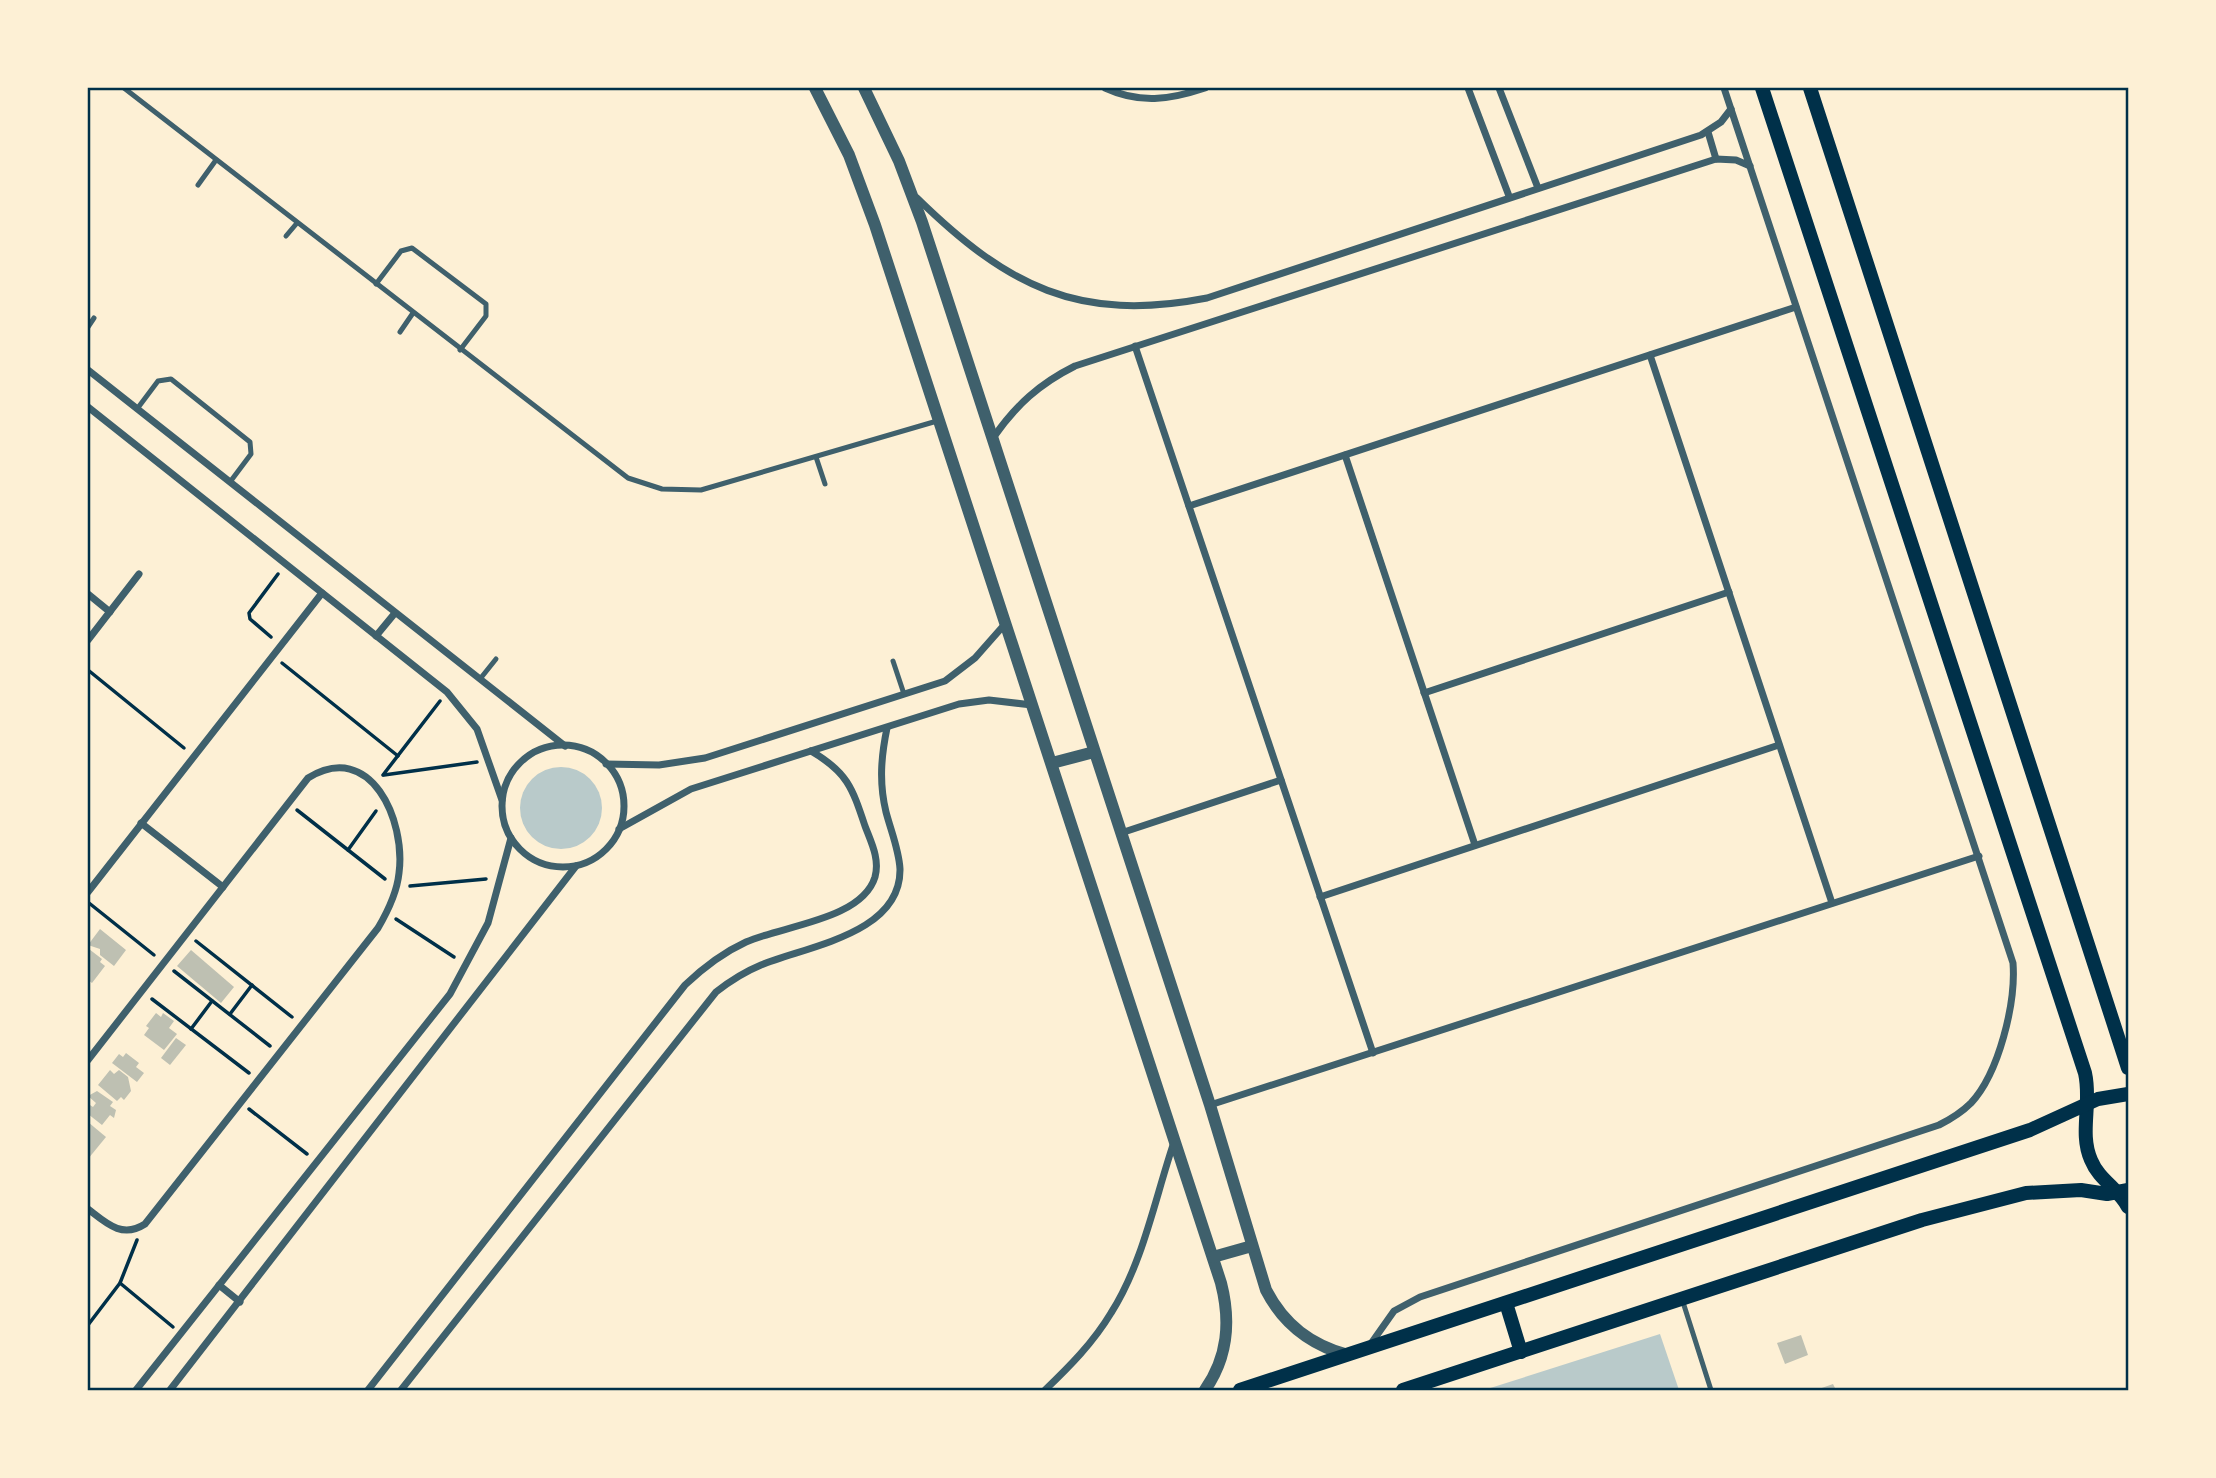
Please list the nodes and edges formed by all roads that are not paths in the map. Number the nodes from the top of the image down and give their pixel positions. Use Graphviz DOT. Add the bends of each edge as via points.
graph roads {
  1 [pos="124,88"];
  2 [pos="816,88"];
  3 [pos="864,88"];
  4 [pos="1105,88"];
  5 [pos="1205,88"];
  6 [pos="1468,88"];
  7 [pos="1499,88"];
  8 [pos="1724,88"];
  9 [pos="1762,88"];
  10 [pos="1810,88"];
  11 [pos="1731,109"];
  12 [pos="1707,132"];
  13 [pos="1716,159"];
  14 [pos="216,160"];
  15 [pos="1750,167"];
  16 [pos="198,185"];
  17 [pos="1538,188"];
  18 [pos="913,194"];
  19 [pos="1508,196"];
  20 [pos="297,223"];
  21 [pos="286,236"];
  22 [pos="376,284"];
  23 [pos="1796,307"];
  24 [pos="414,313"];
  25 [pos="94,318"];
  26 [pos="88,327"];
  27 [pos="400,332"];
  28 [pos="1135,346"];
  29 [pos="460,350"];
  30 [pos="1650,355"];
  31 [pos="88,370"];
  32 [pos="88,407"];
  33 [pos="137,409"];
  34 [pos="939,420"];
  35 [pos="992,439"];
  36 [pos="1345,455"];
  37 [pos="816,457"];
  38 [pos="230,482"];
  39 [pos="825,484"];
  40 [pos="1189,506"];
  41 [pos="139,574"];
  42 [pos="1728,592"];
  43 [pos="322,593"];
  44 [pos="88,594"];
  45 [pos="110,612"];
  46 [pos="395,613"];
  47 [pos="1006,623"];
  48 [pos="376,636"];
  49 [pos="88,640"];
  50 [pos="495,659"];
  51 [pos="893,661"];
  52 [pos="480,679"];
  53 [pos="1424,693"];
  54 [pos="904,694"];
  55 [pos="1033,705"];
  56 [pos="887,728"];
  57 [pos="1779,745"];
  58 [pos="565,746"];
  59 [pos="811,751"];
  60 [pos="1094,752"];
  61 [pos="1052,763"];
  62 [pos="606,764"];
  63 [pos="1282,780"];
  64 [pos="502,800"];
  65 [pos="141,823"];
  66 [pos="619,829"];
  67 [pos="1121,832"];
  68 [pos="511,838"];
  69 [pos="1475,845"];
  70 [pos="1979,856"];
  71 [pos="576,866"];
  72 [pos="223,887"];
  73 [pos="88,892"];
  74 [pos="1320,897"];
  75 [pos="1832,903"];
  76 [pos="1373,1053"];
  77 [pos="88,1060"];
  78 [pos="2129,1068"];
  79 [pos="2129,1094"];
  80 [pos="2090,1103"];
  81 [pos="1210,1105"];
  82 [pos="1174,1142"];
  83 [pos="2123,1192"];
  84 [pos="2129,1207"];
  85 [pos="88,1209"];
  86 [pos="1252,1246"];
  87 [pos="1213,1257"];
  88 [pos="219,1285"];
  89 [pos="1682,1299"];
  90 [pos="240,1301"];
  91 [pos="1506,1303"];
  92 [pos="1367,1349"];
  93 [pos="1521,1352"];
  94 [pos="1349,1355"];
  95 [pos="136,1391"];
  96 [pos="170,1391"];
  97 [pos="368,1391"];
  98 [pos="401,1391"];
  99 [pos="1045,1391"];
  100 [pos="1205,1391"];
  101 [pos="1240,1391"];
  102 [pos="1403,1391"];
  103 [pos="1712,1391"];
  1 -- 14 [label="lane"];
  2 -- 34 [label="street" via="863,190"];
  3 -- 18 [label="street"];
  4 -- 5 [label="street" via="1152,101"];
  6 -- 19 [label="street"];
  7 -- 17 [label="street"];
  8 -- 11 [label="street"];
  9 -- 80 [label="main road" via="2085,1073"];
  10 -- 78 [label="main road"];
  11 -- 12 [label="street"];
  11 -- 15 [label="street"];
  12 -- 13 [label="street"];
  12 -- 17 [label="street"];
  13 -- 15 [label="street" via="1736,160"];
  13 -- 28 [label="street"];
  14 -- 16 [label="lane"];
  14 -- 20 [label="lane"];
  15 -- 23 [label="street"];
  17 -- 19 [label="street"];
  18 -- 19 [label="street" via="955,235 1009,274 1072,299 1138,307 1207,298"];
  18 -- 35 [label="street"];
  20 -- 21 [label="lane"];
  20 -- 22 [label="lane"];
  22 -- 24 [label="lane"];
  22 -- 29 [label="lane" via="401,251 412,248 486,304 486,316"];
  23 -- 30 [label="street"];
  23 -- 70 [label="street"];
  24 -- 27 [label="lane"];
  24 -- 29 [label="lane"];
  25 -- 26 [label="lane"];
  28 -- 35 [label="street" via="1052,377 1013,409"];
  28 -- 40 [label="street"];
  29 -- 37 [label="lane" via="614,469 644,484 701,490"];
  30 -- 36 [label="street"];
  30 -- 42 [label="street"];
  31 -- 33 [label="street"];
  32 -- 43 [label="street"];
  33 -- 38 [label="street"];
  33 -- 38 [label="lane" via="158,381 172,379 250,442 251,454"];
  34 -- 37 [label="lane"];
  34 -- 47 [label="street"];
  35 -- 60 [label="street"];
  36 -- 40 [label="street"];
  36 -- 53 [label="street"];
  37 -- 39 [label="lane"];
  38 -- 46 [label="street"];
  40 -- 63 [label="street"];
  41 -- 45 [label="street"];
  42 -- 53 [label="street"];
  42 -- 57 [label="street"];
  43 -- 48 [label="street"];
  43 -- 65 [label="street"];
  44 -- 45 [label="street"];
  45 -- 49 [label="street"];
  46 -- 48 [label="street"];
  46 -- 52 [label="street"];
  47 -- 54 [label="street" via="946,681"];
  47 -- 55 [label="street"];
  48 -- 64 [label="street" via="447,692 477,730"];
  50 -- 52 [label="lane"];
  51 -- 54 [label="lane"];
  52 -- 58 [label="street"];
  53 -- 69 [label="street"];
  54 -- 62 [label="street" via="705,758 659,765"];
  55 -- 56 [label="street" via="974,701"];
  55 -- 61 [label="street"];
  56 -- 59 [label="street"];
  56 -- 98 [label="street" via="880,779 900,867 899,883 886,908 862,928 759,965 716,992"];
  57 -- 69 [label="street"];
  57 -- 75 [label="street"];
  58 -- 62 [label="street" via="580,748"];
  58 -- 64 [label="street" via="542,749 522,760 509,778"];
  59 -- 66 [label="street" via="691,789"];
  59 -- 97 [label="street" via="846,778 862,818 877,861 866,894 835,913 749,940 685,985"];
  60 -- 61 [label="street"];
  60 -- 67 [label="street"];
  61 -- 82 [label="street"];
  62 -- 66 [label="street" via="621,788"];
  63 -- 67 [label="street"];
  63 -- 74 [label="street"];
  64 -- 68 [label="street"];
  65 -- 72 [label="street"];
  65 -- 73 [label="street"];
  66 -- 71 [label="street" via="602,853"];
  67 -- 81 [label="street"];
  68 -- 71 [label="street" via="539,862"];
  68 -- 88 [label="street" via="488,923 450,994"];
  69 -- 74 [label="street"];
  70 -- 75 [label="street"];
  70 -- 92 [label="street" via="2012,963 2013,998 1993,1065 1972,1101 1957,1115 1940,1125 1420,1297 1389,1316"];
  71 -- 90 [label="street"];
  72 -- 77 [label="street"];
  72 -- 85 [label="street" via="307,778 328,769 352,771 376,785 398,827 396,888 387,913 152,1217 139,1228 117,1230"];
  74 -- 76 [label="street"];
  75 -- 76 [label="street"];
  76 -- 81 [label="street"];
  79 -- 80 [label="main road"];
  80 -- 83 [label="main road" via="2087,1149 2098,1174"];
  80 -- 91 [label="main road" via="2030,1130"];
  81 -- 86 [label="street"];
  82 -- 87 [label="street"];
  82 -- 99 [label="street" via="1112,1312 1079,1357"];
  83 -- 84 [label="main road"];
  83 -- 89 [label="main road" via="2064,1190 2008,1196 1872,1235"];
  86 -- 87 [label="street"];
  86 -- 94 [label="street" via="1266,1290 1282,1316 1319,1345"];
  87 -- 100 [label="street" via="1226,1300 1227,1335 1219,1367"];
  88 -- 90 [label="street"];
  88 -- 95 [label="street"];
  89 -- 93 [label="main road"];
  89 -- 103 [label="lane"];
  90 -- 96 [label="street"];
  91 -- 92 [label="main road"];
  91 -- 93 [label="main road"];
  92 -- 94 [label="main road"];
  93 -- 102 [label="main road"];
  94 -- 101 [label="main road"];
}
